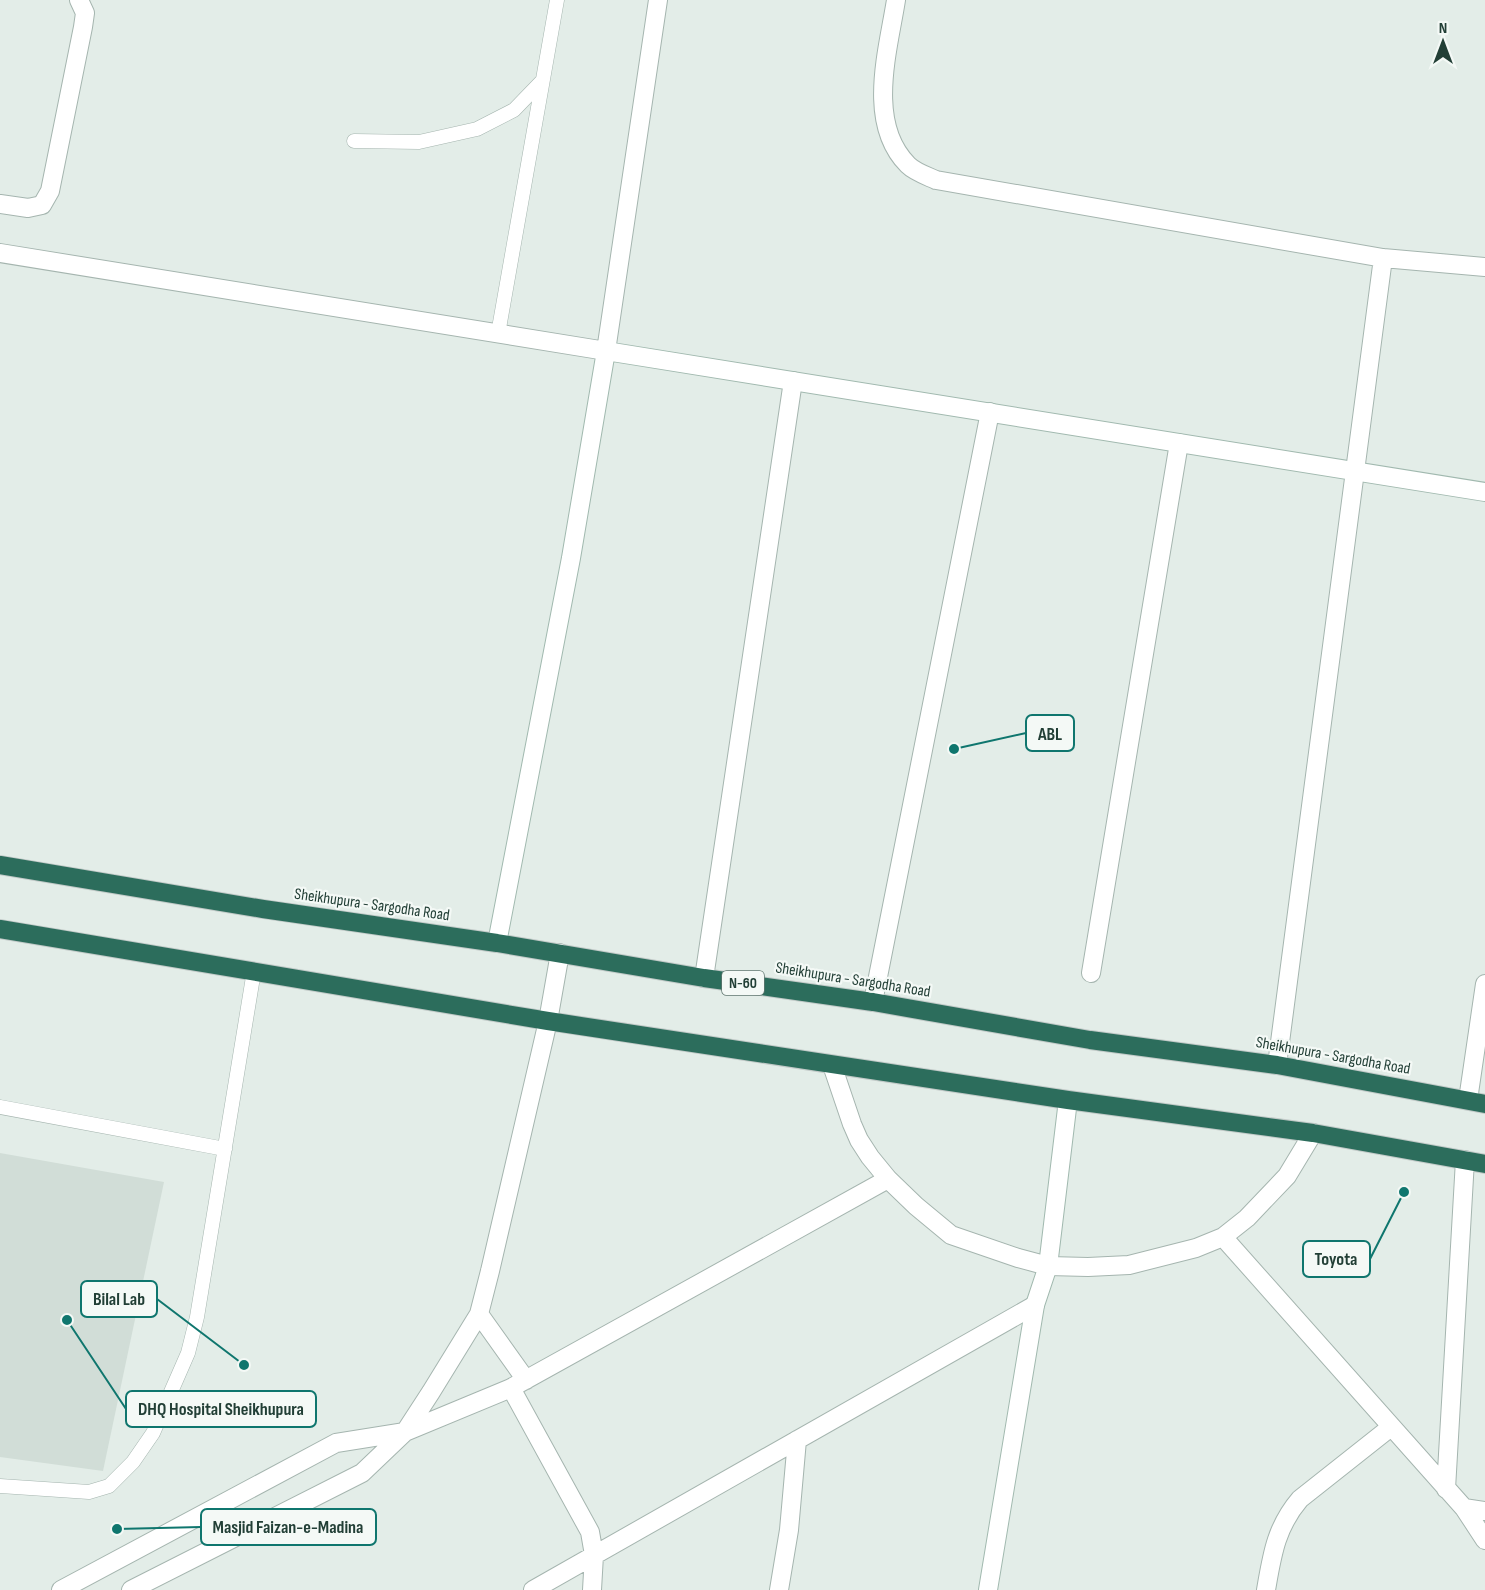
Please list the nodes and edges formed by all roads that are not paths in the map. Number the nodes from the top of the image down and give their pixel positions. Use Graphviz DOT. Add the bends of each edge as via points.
graph roads {
  1 [pos="79,0"];
  2 [pos="556,0"];
  3 [pos="658,0"];
  4 [pos="896,0"];
  5 [pos="543,80"];
  6 [pos="354,141"];
  7 [pos="0,204"];
  8 [pos="0,253"];
  9 [pos="1383,258"];
  10 [pos="1485,267"];
  11 [pos="498,334"];
  12 [pos="606,351"];
  13 [pos="793,381"];
  14 [pos="990,412"];
  15 [pos="1179,443"];
  16 [pos="1356,471"];
  17 [pos="1485,492"];
  18 [pos="0,865"];
  19 [pos="0,929"];
  20 [pos="497,943"];
  21 [pos="560,953"];
  22 [pos="254,970"];
  23 [pos="1091,973"];
  24 [pos="704,978"];
  25 [pos="1485,984"];
  26 [pos="873,1002"];
  27 [pos="548,1021"];
  28 [pos="831,1065"];
  29 [pos="1277,1065"];
  30 [pos="1068,1100"];
  31 [pos="1477,1102"];
  32 [pos="0,1107"];
  33 [pos="1313,1133"];
  34 [pos="225,1149"];
  35 [pos="1466,1160"];
  36 [pos="1485,1164"];
  37 [pos="888,1179"];
  38 [pos="1223,1237"];
  39 [pos="1048,1266"];
  40 [pos="1035,1305"];
  41 [pos="478,1314"];
  42 [pos="519,1384"];
  43 [pos="1391,1427"];
  44 [pos="405,1432"];
  45 [pos="797,1440"];
  46 [pos="0,1486"];
  47 [pos="1446,1489"];
  48 [pos="1464,1508"];
  49 [pos="1485,1511"];
  50 [pos="1485,1540"];
  51 [pos="594,1555"];
  52 [pos="62,1590"];
  53 [pos="131,1590"];
  54 [pos="533,1590"];
  55 [pos="592,1590"];
  56 [pos="779,1590"];
  57 [pos="988,1590"];
  58 [pos="1266,1590"];
  1 -- 7 [label="street" via="85,13 83,27 50,191 42,205 28,208"];
  2 -- 5 [label="lane"];
  3 -- 12 [label="street"];
  4 -- 9 [label="street" via="884,108 887,132 909,168 936,180"];
  5 -- 6 [label="lane" via="514,111 477,129 419,142"];
  5 -- 11 [label="lane"];
  8 -- 11 [label="street"];
  9 -- 10 [label="street"];
  9 -- 16 [label="street"];
  11 -- 12 [label="street"];
  12 -- 13 [label="street"];
  12 -- 20 [label="street" via="571,558"];
  13 -- 14 [label="street"];
  13 -- 24 [label="street"];
  14 -- 15 [label="street"];
  14 -- 26 [label="street"];
  15 -- 16 [label="street"];
  15 -- 23 [label="street"];
  16 -- 17 [label="street"];
  16 -- 29 [label="street"];
  18 -- 20 [label="highway, Sheikhupura - Sargodha Road / N-60"];
  19 -- 22 [label="highway"];
  20 -- 21 [label="highway, Sheikhupura - Sargodha Road / N-60"];
  21 -- 24 [label="highway, Sheikhupura - Sargodha Road / N-60"];
  21 -- 27 [label="street"];
  22 -- 27 [label="highway"];
  22 -- 34 [label="lane"];
  24 -- 26 [label="highway, Sheikhupura - Sargodha Road / N-60"];
  25 -- 31 [label="street"];
  26 -- 29 [label="highway, Sheikhupura - Sargodha Road / N-60" via="1090,1040"];
  27 -- 28 [label="highway"];
  27 -- 41 [label="street"];
  28 -- 30 [label="highway"];
  28 -- 37 [label="street" via="852,1124 870,1157"];
  29 -- 31 [label="highway, Sheikhupura - Sargodha Road / N-60"];
  30 -- 33 [label="highway"];
  30 -- 39 [label="street"];
  32 -- 34 [label="lane"];
  33 -- 35 [label="highway"];
  33 -- 38 [label="street" via="1287,1176"];
  34 -- 46 [label="lane" via="188,1353 153,1433 133,1462 109,1486 89,1492"];
  35 -- 36 [label="highway"];
  35 -- 47 [label="street"];
  37 -- 39 [label="street" via="951,1235"];
  37 -- 42 [label="street"];
  38 -- 39 [label="street" via="1129,1265"];
  38 -- 43 [label="street"];
  39 -- 40 [label="street"];
  40 -- 45 [label="street"];
  40 -- 57 [label="street"];
  41 -- 42 [label="street"];
  41 -- 44 [label="street"];
  42 -- 44 [label="street"];
  42 -- 51 [label="street" via="590,1532"];
  43 -- 47 [label="street"];
  43 -- 58 [label="street" via="1300,1498 1288,1512 1274,1549"];
  44 -- 52 [label="street" via="336,1443"];
  44 -- 53 [label="street" via="362,1473"];
  45 -- 51 [label="street"];
  45 -- 56 [label="street"];
  47 -- 48 [label="street"];
  48 -- 49 [label="street"];
  48 -- 50 [label="street"];
  51 -- 54 [label="street"];
  51 -- 55 [label="street"];
}
